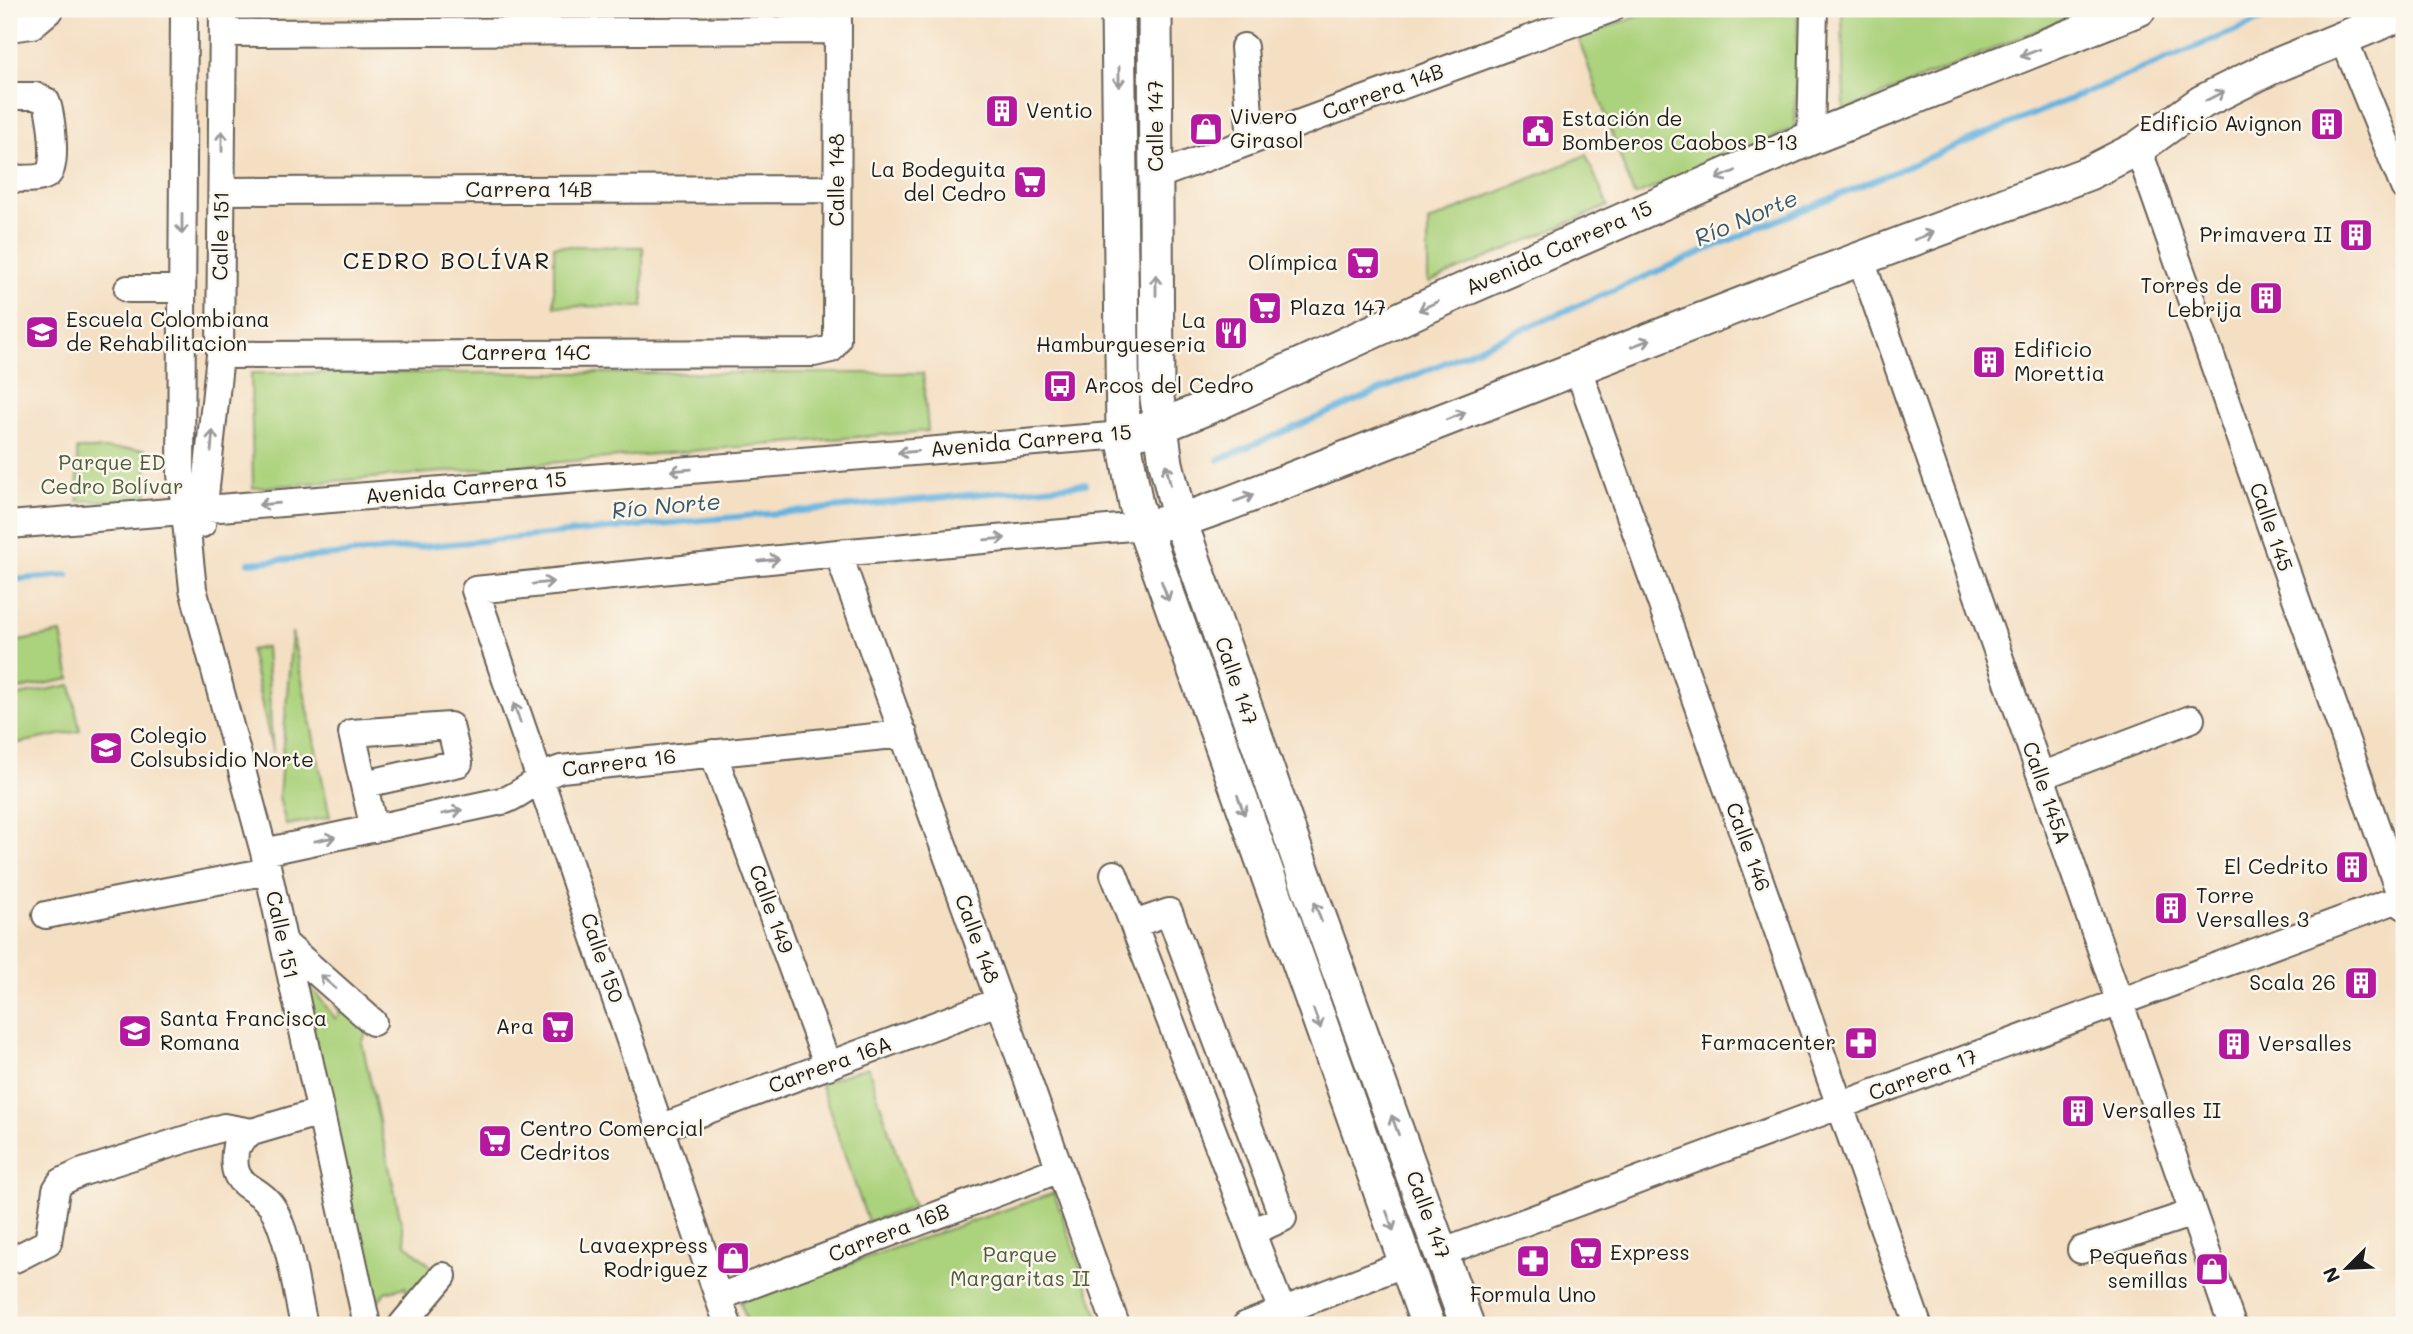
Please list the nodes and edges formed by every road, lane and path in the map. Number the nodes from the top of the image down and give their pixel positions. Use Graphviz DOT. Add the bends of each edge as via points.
graph roads {
  1 [pos="184,9"];
  2 [pos="1118,9"];
  3 [pos="1155,9"];
  4 [pos="1611,9"];
  5 [pos="1814,9"];
  6 [pos="2139,9"];
  7 [pos="41,12"];
  8 [pos="2404,13"];
  9 [pos="2093,18"];
  10 [pos="838,20"];
  11 [pos="1549,20"];
  12 [pos="223,21"];
  13 [pos="9,28"];
  14 [pos="2343,37"];
  15 [pos="1244,47"];
  16 [pos="9,96"];
  17 [pos="1811,138"];
  18 [pos="1251,141"];
  19 [pos="2138,148"];
  20 [pos="1156,176"];
  21 [pos="9,178"];
  22 [pos="2404,187"];
  23 [pos="837,188"];
  24 [pos="222,191"];
  25 [pos="1861,260"];
  26 [pos="128,289"];
  27 [pos="182,289"];
  28 [pos="831,349"];
  29 [pos="220,355"];
  30 [pos="1578,369"];
  31 [pos="1159,427"];
  32 [pos="1123,435"];
  33 [pos="193,510"];
  34 [pos="1180,521"];
  35 [pos="9,524"];
  36 [pos="1142,526"];
  37 [pos="838,553"];
  38 [pos="2191,719"];
  39 [pos="904,734"];
  40 [pos="713,753"];
  41 [pos="2041,776"];
  42 [pos="540,778"];
  43 [pos="365,784"];
  44 [pos="374,829"];
  45 [pos="266,862"];
  46 [pos="1114,874"];
  47 [pos="2403,900"];
  48 [pos="46,915"];
  49 [pos="1134,924"];
  50 [pos="284,943"];
  51 [pos="1000,1001"];
  52 [pos="2119,1002"];
  53 [pos="373,1022"];
  54 [pos="828,1066"];
  55 [pos="1234,1088"];
  56 [pos="1201,1100"];
  57 [pos="1840,1105"];
  58 [pos="320,1112"];
  59 [pos="660,1128"];
  60 [pos="252,1132"];
  61 [pos="1060,1168"];
  62 [pos="2193,1213"];
  63 [pos="1252,1232"];
  64 [pos="2081,1250"];
  65 [pos="1441,1253"];
  66 [pos="15,1259"];
  67 [pos="1406,1263"];
  68 [pos="443,1276"];
  69 [pos="719,1297"];
  70 [pos="1268,1320"];
  71 [pos="304,1325"];
  72 [pos="367,1325"];
  73 [pos="402,1325"];
  74 [pos="729,1325"];
  75 [pos="1116,1325"];
  76 [pos="1428,1325"];
  77 [pos="1467,1325"];
  78 [pos="1918,1325"];
  79 [pos="2232,1325"];
  1 -- 27 [label="street, Calle 151, one-way"];
  2 -- 32 [label="main road, Calle 147, one-way"];
  3 -- 20 [label="main road, Calle 147"];
  4 -- 11 [label="street, Carrera 14B"];
  5 -- 17 [label="street"];
  6 -- 9 [label="main road, Avenida Carrera 15"];
  7 -- 13 [label="street" via="23,27"];
  8 -- 14 [label="main road"];
  9 -- 17 [label="main road, Avenida Carrera 15, one-way"];
  10 -- 12 [label="street" via="484,32"];
  10 -- 23 [label="street, Calle 148"];
  11 -- 18 [label="street, Carrera 14B"];
  24 -- 12 [label="street, Calle 151, one-way"];
  19 -- 14 [label="main road, one-way" via="2202,102"];
  14 -- 22 [label="street"];
  15 -- 18 [label="street"];
  16 -- 21 [label="street" via="46,101 53,165 48,174 36,178"];
  17 -- 31 [label="main road, Avenida Carrera 15, one-way"];
  18 -- 20 [label="street, Carrera 14B"];
  25 -- 19 [label="main road, one-way" via="2089,173"];
  19 -- 47 [label="street, Calle 145"];
  31 -- 20 [label="main road, Calle 147, one-way"];
  23 -- 24 [label="street, Carrera 14B"];
  23 -- 28 [label="street, Calle 148" via="837,340"];
  24 -- 29 [label="street, Calle 151"];
  30 -- 25 [label="main road, one-way"];
  25 -- 41 [label="street, Calle 145A"];
  26 -- 27 [label="street"];
  27 -- 33 [label="street, Calle 151" via="181,474"];
  28 -- 29 [label="street, Carrera 14C" via="814,353"];
  33 -- 29 [label="street, Calle 151, one-way"];
  34 -- 30 [label="main road, one-way"];
  30 -- 57 [label="street, Calle 146"];
  31 -- 32 [label="main road, Avenida Carrera 15"];
  34 -- 31 [label="main road, Calle 147, one-way"];
  32 -- 33 [label="street, Avenida Carrera 15, one-way"];
  32 -- 36 [label="main road, Calle 147"];
  33 -- 35 [label="street, Avenida Carrera 15"];
  33 -- 45 [label="street, Calle 151" via="193,589"];
  34 -- 36 [label="main road"];
  65 -- 34 [label="main road, Calle 147, one-way"];
  37 -- 36 [label="street, one-way"];
  36 -- 67 [label="main road, Calle 147, one-way"];
  37 -- 39 [label="street, Calle 148"];
  42 -- 37 [label="street, Calle 150, one-way" via="475,590"];
  38 -- 41 [label="street"];
  39 -- 40 [label="street, Carrera 16"];
  39 -- 51 [label="street, Calle 148"];
  40 -- 42 [label="street, Carrera 16" via="561,769"];
  40 -- 54 [label="street, Calle 149"];
  41 -- 52 [label="street, Calle 145A"];
  44 -- 42 [label="street, Carrera 16, one-way" via="506,800"];
  42 -- 59 [label="street, Calle 150"];
  43 -- 44 [label="street"];
  45 -- 44 [label="street, Carrera 16, one-way"];
  45 -- 48 [label="street, Carrera 16"];
  45 -- 50 [label="street, Calle 151"];
  46 -- 49 [label="street"];
  47 -- 52 [label="street, Carrera 17"];
  49 -- 55 [label="street" via="1168,912"];
  49 -- 56 [label="street"];
  53 -- 50 [label="street, one-way"];
  50 -- 58 [label="street, Calle 151"];
  51 -- 54 [label="street, Carrera 16A"];
  51 -- 61 [label="street, Calle 148"];
  52 -- 57 [label="street, Carrera 17"];
  52 -- 62 [label="street, Calle 145A"];
  54 -- 59 [label="street, Carrera 16A"];
  55 -- 56 [label="street"];
  55 -- 63 [label="street" via="1283,1218"];
  56 -- 63 [label="street"];
  57 -- 65 [label="street, Carrera 17"];
  57 -- 78 [label="street, Calle 146"];
  58 -- 60 [label="street"];
  58 -- 72 [label="street, Calle 151"];
  59 -- 69 [label="street, Calle 150"];
  60 -- 66 [label="street" via="224,1127 61,1182 49,1240"];
  60 -- 71 [label="street" via="236,1145 232,1165 238,1177 263,1195 276,1213"];
  61 -- 69 [label="street, Carrera 16B"];
  61 -- 75 [label="street, Calle 148"];
  62 -- 64 [label="street"];
  62 -- 79 [label="street, Calle 145A"];
  63 -- 70 [label="street"];
  65 -- 77 [label="main road, Calle 147"];
  67 -- 70 [label="street"];
  67 -- 76 [label="main road, Calle 147"];
  68 -- 73 [label="street"];
  69 -- 74 [label="street, Calle 150"];
}
